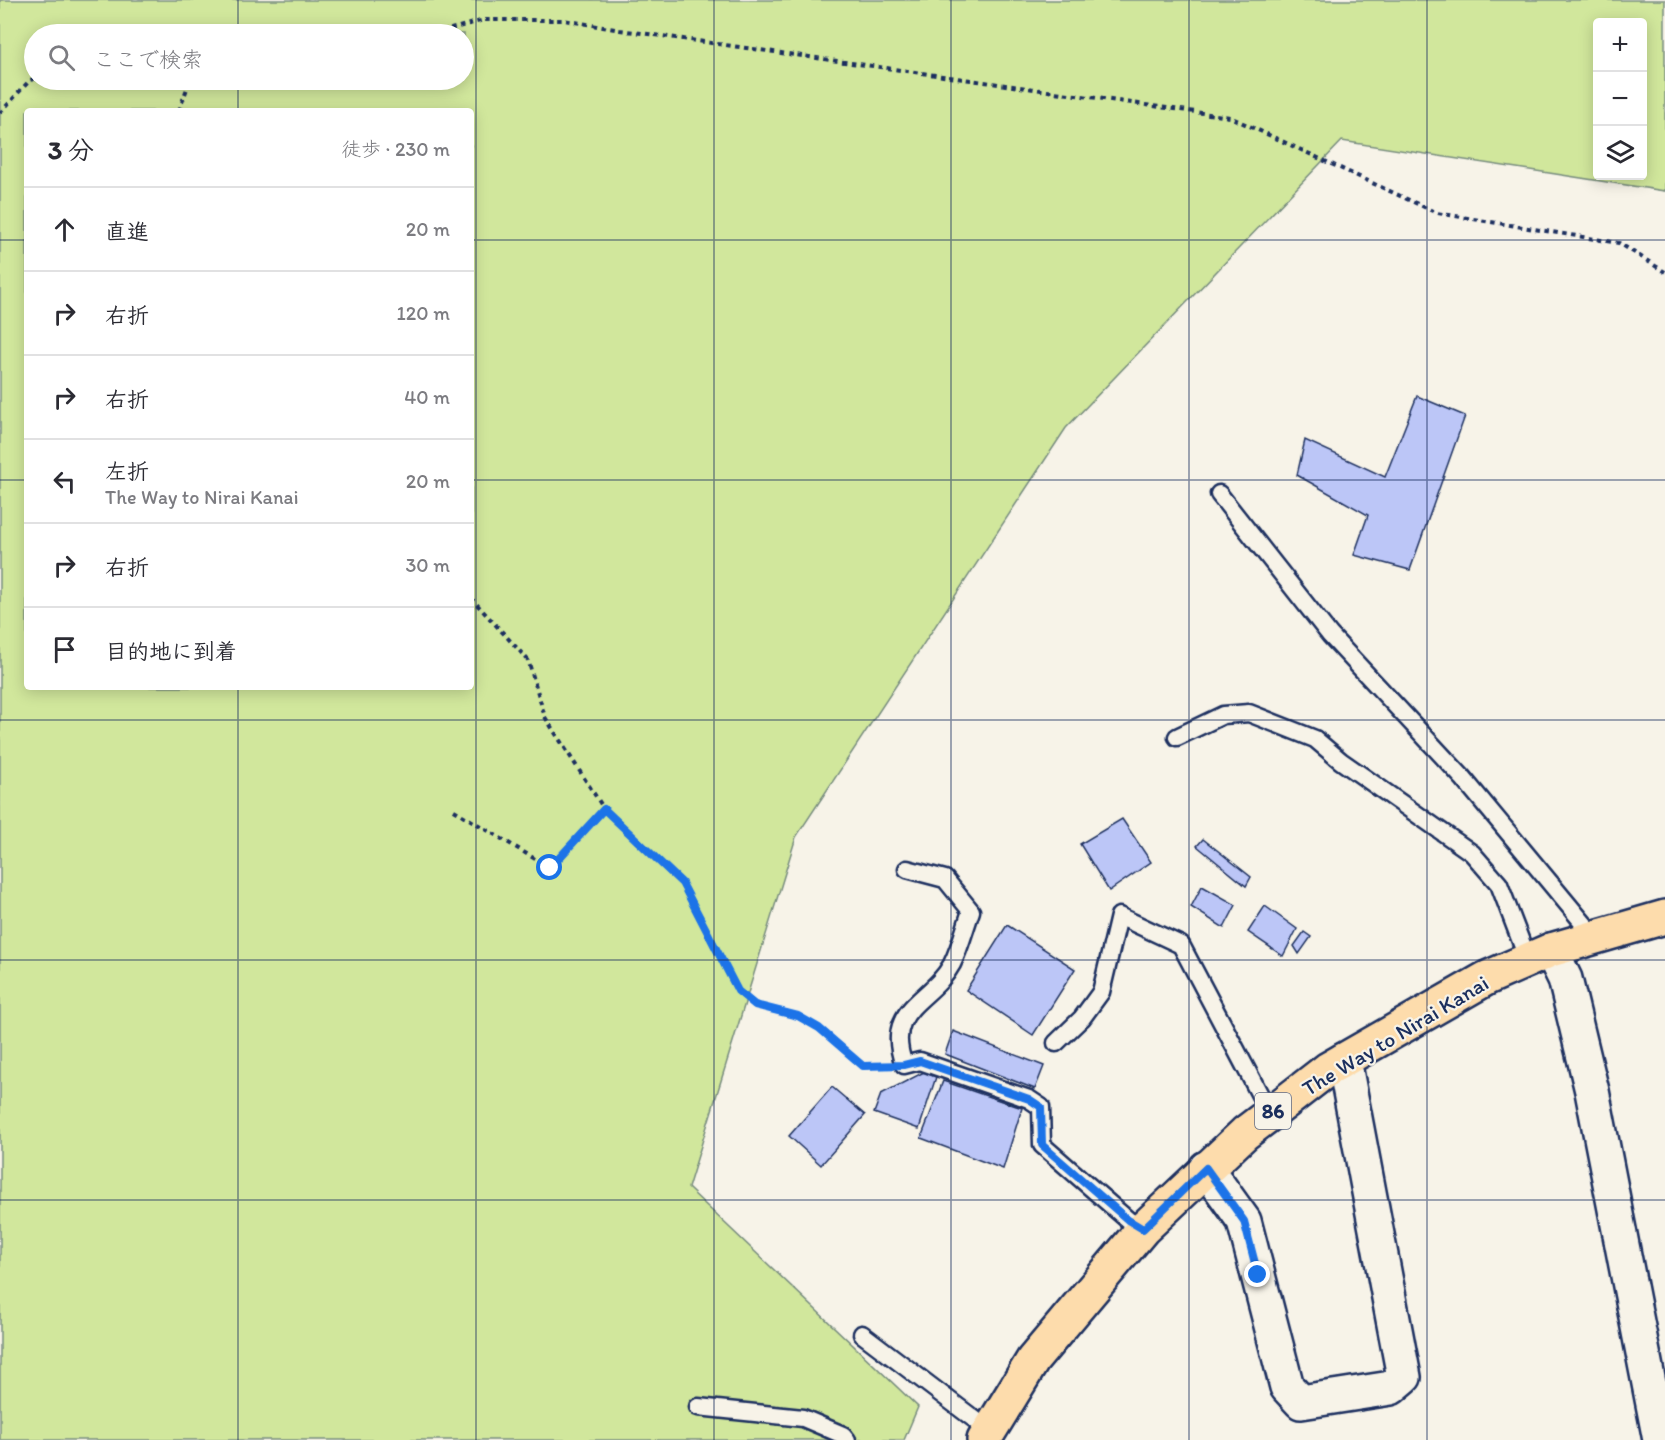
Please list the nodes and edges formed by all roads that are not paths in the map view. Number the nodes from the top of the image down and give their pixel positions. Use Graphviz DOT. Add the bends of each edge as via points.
graph roads {
  1 [pos="1219,494"];
  2 [pos="1177,737"];
  3 [pos="907,870"];
  4 [pos="1665,917"];
  5 [pos="1595,937"];
  6 [pos="1540,955"];
  7 [pos="1056,1042"];
  8 [pos="1344,1060"];
  9 [pos="1270,1114"];
  10 [pos="1206,1168"];
  11 [pos="1143,1229"];
  12 [pos="862,1334"];
  13 [pos="698,1407"];
  14 [pos="987,1435"];
  15 [pos="847,1440"];
  16 [pos="1660,1440"];
  1 -- 5 [label="lane" via="1330,635 1463,778"];
  2 -- 6 [label="lane" via="1223,715 1249,713 1315,739 1472,853 1499,884"];
  3 -- 11 [label="lane" via="945,879 971,911 951,965 905,1016 897,1046 904,1065 920,1061 1029,1099 1041,1107 1042,1145"];
  4 -- 5 [label="main road, The Way to Nirai Kanai / 86"];
  5 -- 6 [label="main road, The Way to Nirai Kanai / 86"];
  6 -- 8 [label="main road, The Way to Nirai Kanai / 86" via="1487,978"];
  6 -- 16 [label="street" via="1565,979 1592,1091"];
  7 -- 9 [label="lane" via="1083,1018 1101,992 1119,916 1181,945"];
  8 -- 9 [label="main road, The Way to Nirai Kanai / 86"];
  8 -- 10 [label="street" via="1404,1377 1391,1388 1301,1402 1287,1387 1244,1221"];
  9 -- 10 [label="main road, The Way to Nirai Kanai / 86"];
  10 -- 11 [label="main road, The Way to Nirai Kanai / 86"];
  11 -- 14 [label="main road, The Way to Nirai Kanai / 86" via="1033,1360"];
  12 -- 14 [label="lane"];
  13 -- 15 [label="lane" via="803,1418 843,1434"];
}
